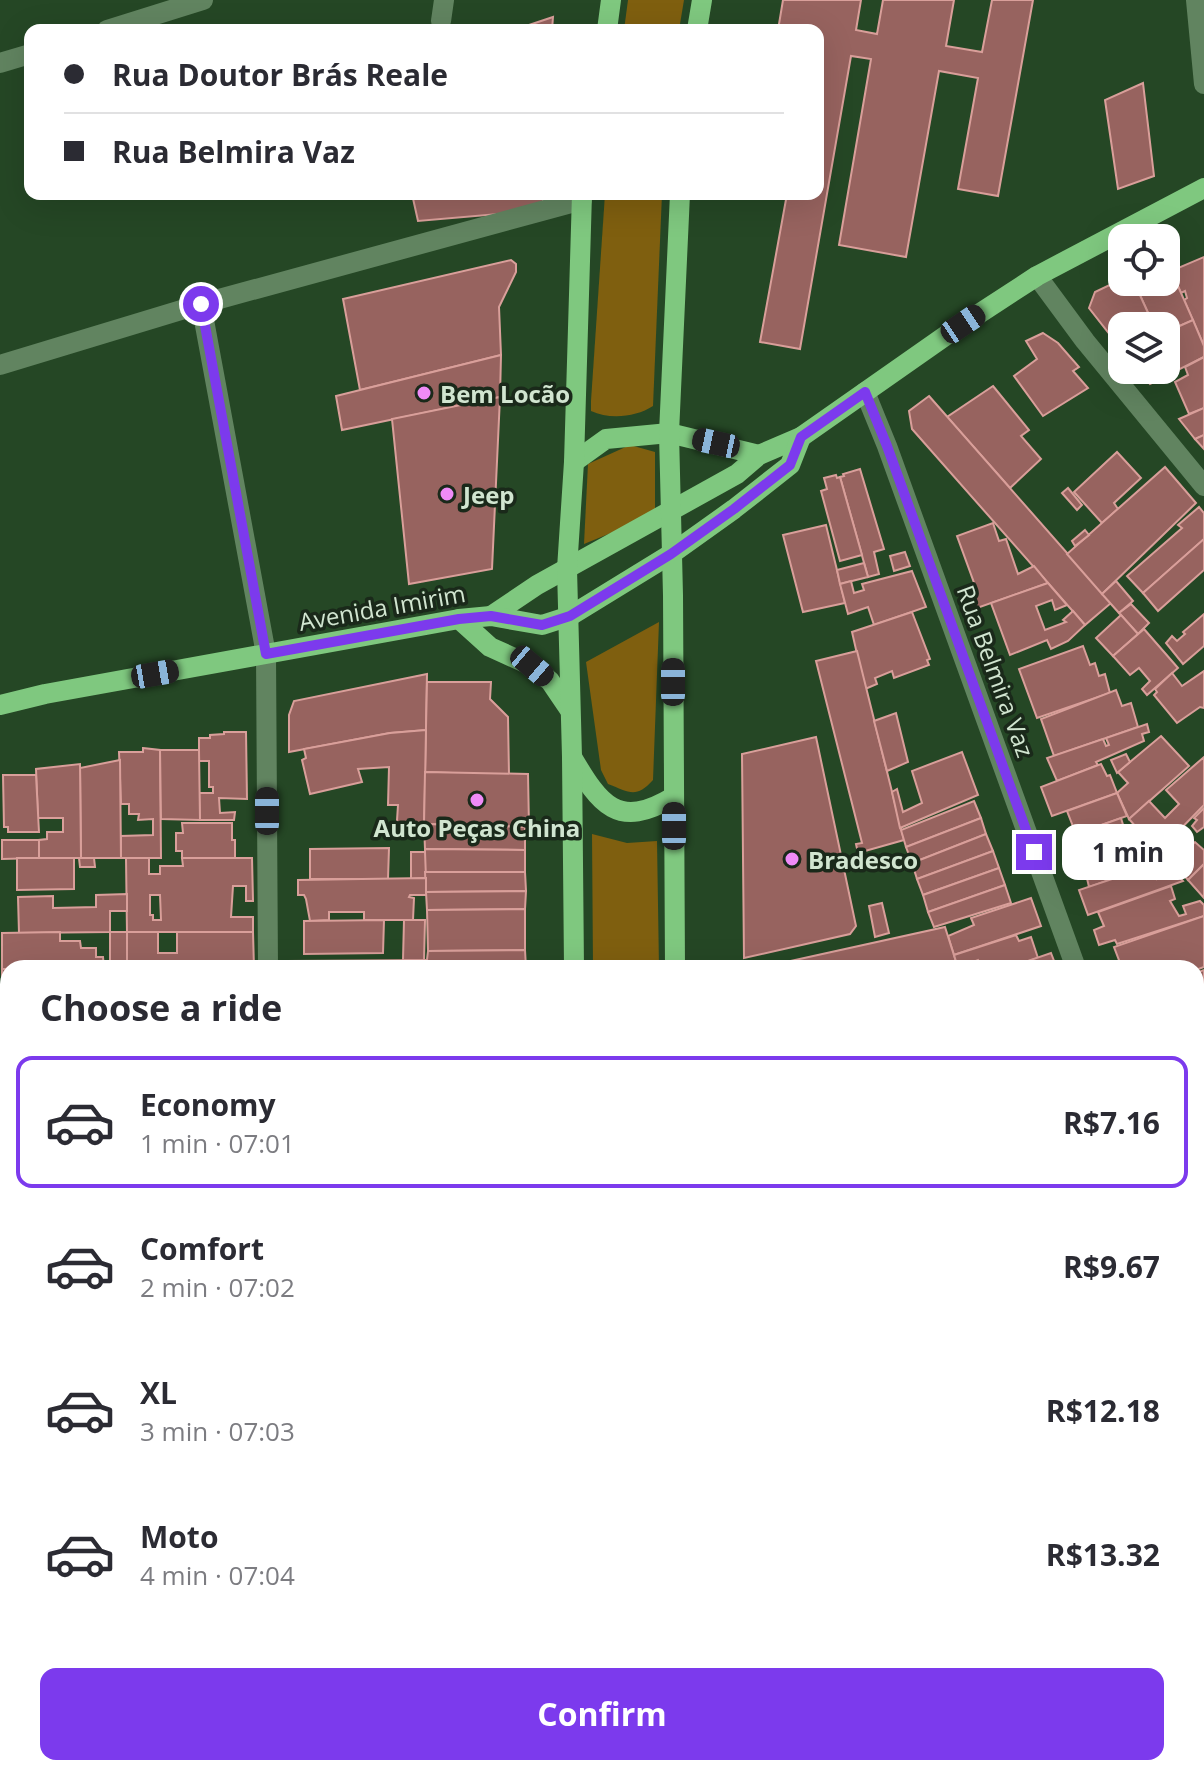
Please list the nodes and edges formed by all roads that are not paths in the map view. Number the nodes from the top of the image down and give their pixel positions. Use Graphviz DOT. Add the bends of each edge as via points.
graph roads {
  1 [pos="203,0"];
  2 [pos="444,0"];
  3 [pos="611,0"];
  4 [pos="702,0"];
  5 [pos="1196,0"];
  6 [pos="441,21"];
  7 [pos="126,24"];
  8 [pos="608,24"];
  9 [pos="698,24"];
  10 [pos="24,56"];
  11 [pos="0,63"];
  12 [pos="1204,84"];
  13 [pos="1204,188"];
  14 [pos="571,200"];
  15 [pos="582,200"];
  16 [pos="679,200"];
  17 [pos="1037,276"];
  18 [pos="201,304"];
  19 [pos="0,365"];
  20 [pos="865,392"];
  21 [pos="669,433"];
  22 [pos="801,437"];
  23 [pos="759,455"];
  24 [pos="574,462"];
  25 [pos="1204,486"];
  26 [pos="671,513"];
  27 [pos="671,554"];
  28 [pos="567,569"];
  29 [pos="491,616"];
  30 [pos="570,616"];
  31 [pos="459,619"];
  32 [pos="266,654"];
  33 [pos="0,705"];
  34 [pos="570,712"];
  35 [pos="572,757"];
  36 [pos="673,797"];
  37 [pos="268,960"];
  38 [pos="574,960"];
  39 [pos="675,960"];
  40 [pos="1073,960"];
  1 -- 7 [label="street"];
  2 -- 6 [label="street"];
  3 -- 8 [label="main road"];
  4 -- 9 [label="main road"];
  5 -- 12 [label="street"];
  10 -- 11 [label="street"];
  13 -- 17 [label="main road, Avenida Imirim"];
  14 -- 18 [label="street"];
  15 -- 24 [label="main road"];
  16 -- 21 [label="main road"];
  17 -- 20 [label="main road, Avenida Imirim"];
  17 -- 25 [label="street"];
  18 -- 19 [label="street"];
  18 -- 32 [label="street"];
  20 -- 22 [label="main road, Avenida Imirim"];
  20 -- 40 [label="street, Rua Belmira Vaz"];
  21 -- 23 [label="main road"];
  21 -- 24 [label="main road" via="606,439"];
  21 -- 26 [label="main road"];
  22 -- 23 [label="main road, Avenida Imirim"];
  22 -- 27 [label="main road, Avenida Imirim" via="790,465"];
  23 -- 26 [label="main road, Avenida Imirim"];
  24 -- 28 [label="main road"];
  26 -- 27 [label="main road"];
  26 -- 28 [label="main road, Avenida Imirim"];
  27 -- 30 [label="main road, Avenida Imirim"];
  27 -- 36 [label="main road"];
  28 -- 29 [label="main road, Avenida Imirim"];
  28 -- 30 [label="main road"];
  29 -- 30 [label="main road, Avenida Imirim" via="542,625"];
  29 -- 31 [label="main road, Avenida Imirim"];
  30 -- 34 [label="main road"];
  31 -- 32 [label="main road, Avenida Imirim"];
  31 -- 34 [label="main road" via="490,647 532,666 550,681"];
  32 -- 33 [label="main road, Avenida Imirim"];
  32 -- 37 [label="street"];
  34 -- 35 [label="main road"];
  35 -- 36 [label="main road" via="601,799 619,810 643,813"];
  35 -- 38 [label="main road"];
  36 -- 39 [label="main road"];
}
